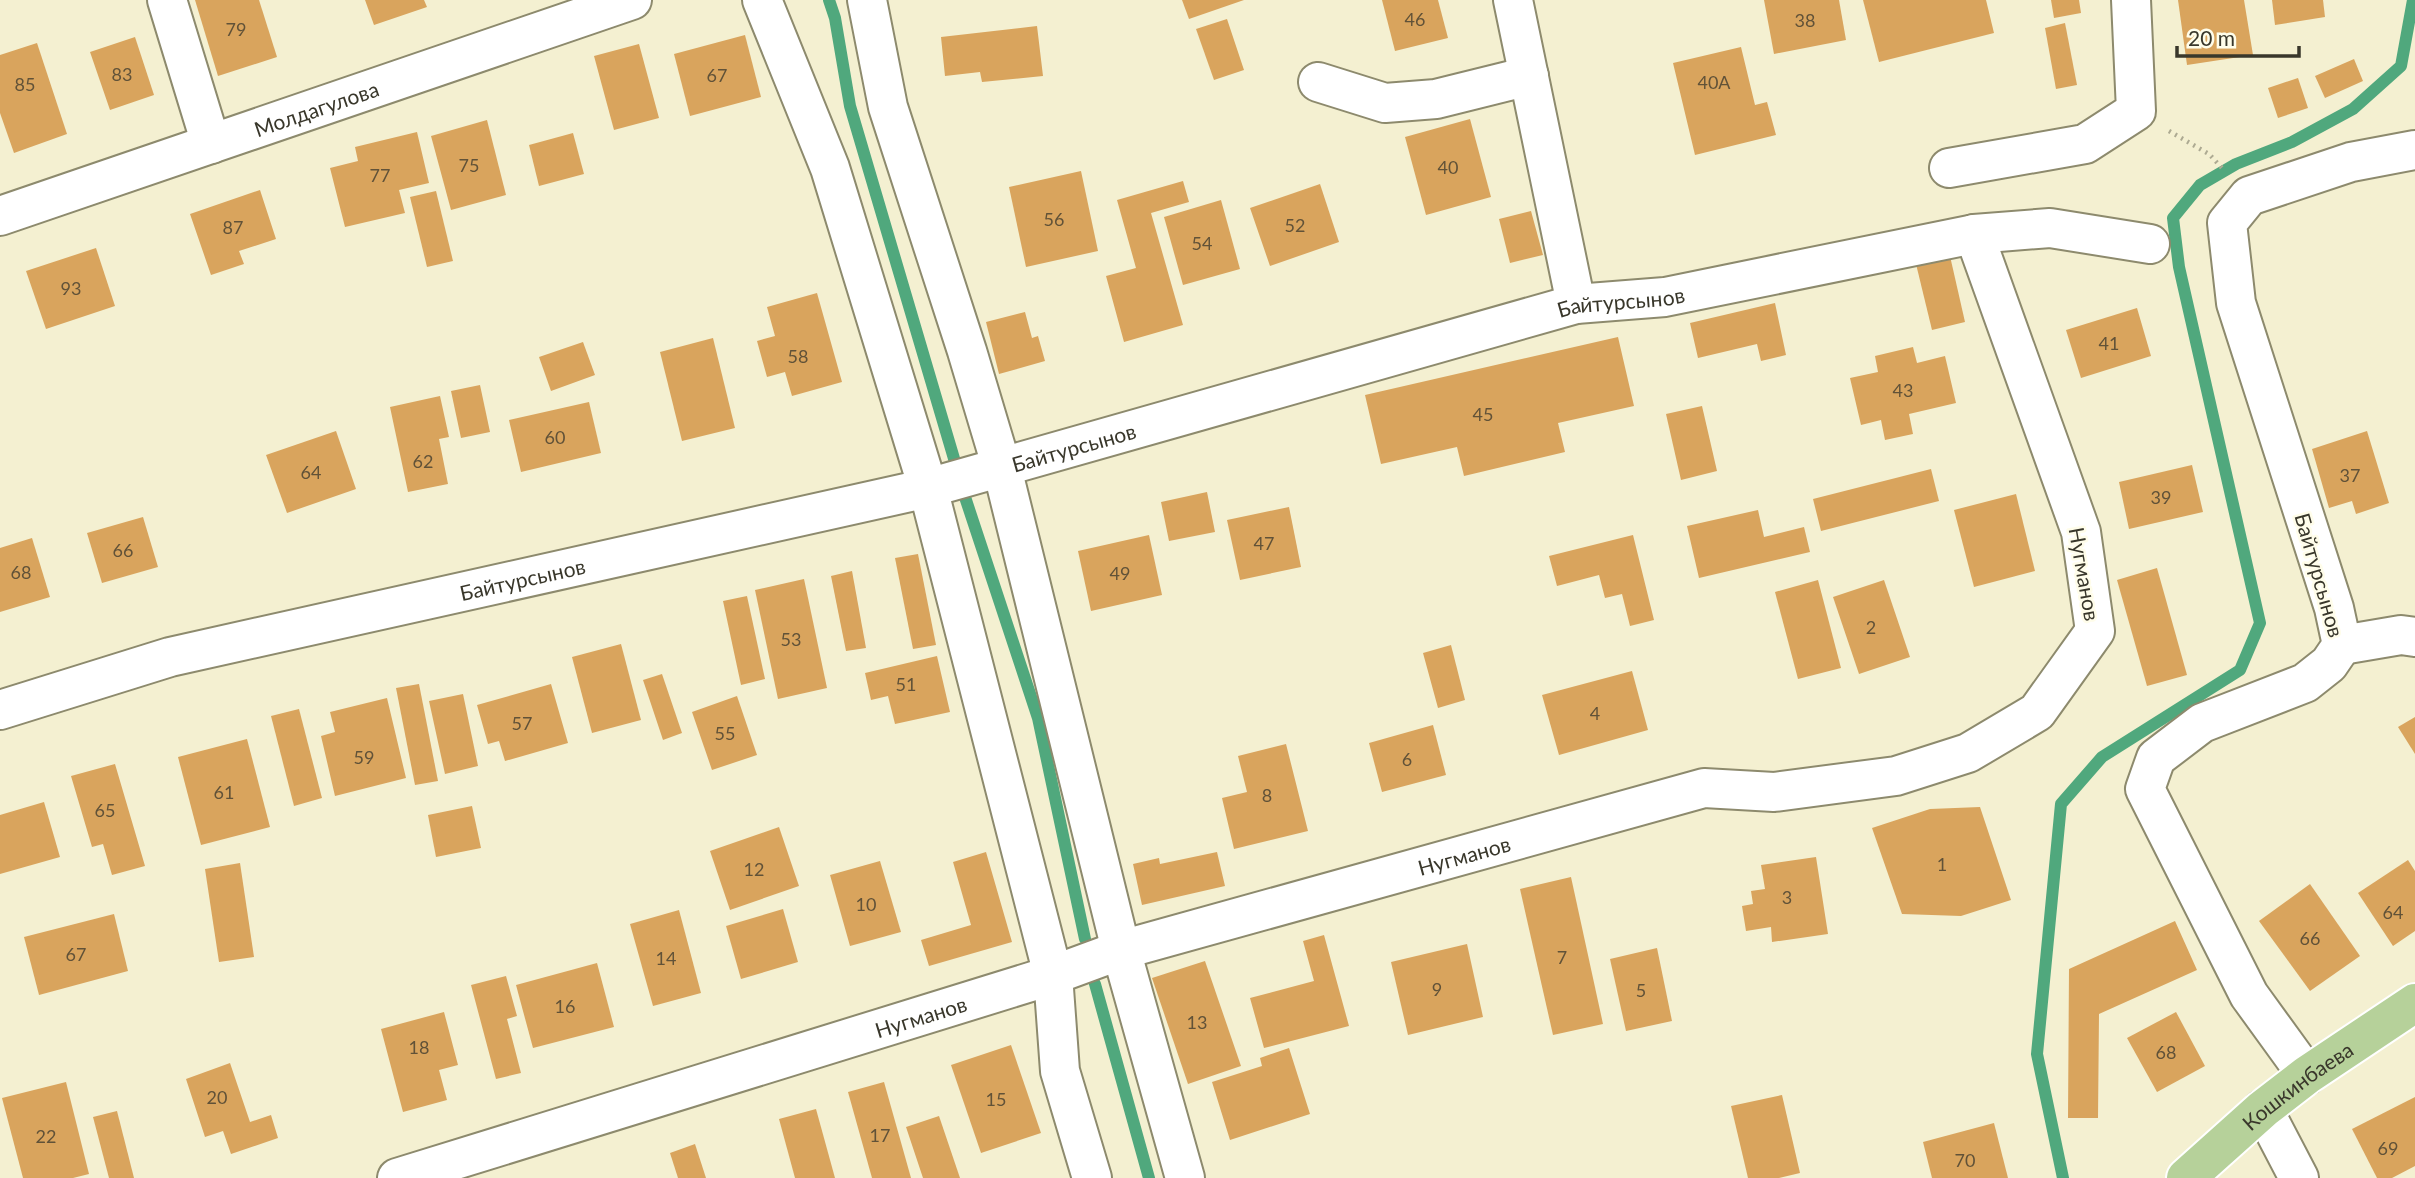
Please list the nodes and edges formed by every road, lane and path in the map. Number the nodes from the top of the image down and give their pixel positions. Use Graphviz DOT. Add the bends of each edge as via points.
graph roads {
  1 [pos="167,0"];
  2 [pos="632,0"];
  3 [pos="762,0"];
  4 [pos="867,0"];
  5 [pos="1513,0"];
  6 [pos="2131,0"];
  7 [pos="1530,76"];
  8 [pos="1318,82"];
  9 [pos="211,144"];
  10 [pos="2415,150"];
  11 [pos="1950,168"];
  12 [pos="0,216"];
  13 [pos="1974,234"];
  14 [pos="2150,244"];
  15 [pos="1576,304"];
  16 [pos="1002,468"];
  17 [pos="928,488"];
  18 [pos="2415,637"];
  19 [pos="2342,645"];
  20 [pos="0,710"];
  21 [pos="1121,950"];
  22 [pos="1054,975"];
  23 [pos="2415,1003"];
  24 [pos="2307,1075"];
  25 [pos="2263,1109"];
  26 [pos="397,1178"];
  27 [pos="1092,1178"];
  28 [pos="1185,1178"];
  29 [pos="2186,1178"];
  30 [pos="2299,1178"];
  1 -- 9 [label="street"];
  2 -- 9 [label="street, Молдагулова"];
  3 -- 17 [label="street" via="830,168"];
  4 -- 16 [label="street" via="888,107"];
  5 -- 7 [label="street"];
  6 -- 11 [label="street" via="2136,111 2085,145"];
  7 -- 8 [label="street" via="1436,99 1385,103"];
  7 -- 15 [label="street"];
  9 -- 12 [label="street, Молдагулова"];
  10 -- 19 [label="street, Байтурсынов" via="2351,162 2249,197 2227,223 2236,303"];
  13 -- 14 [label="street, Байтурсынов" via="2050,228"];
  13 -- 15 [label="street, Байтурсынов" via="1665,297"];
  13 -- 21 [label="street, Нугманов" via="2081,533 2095,631 2036,712 1968,753 1896,776 1774,792 1704,788"];
  15 -- 16 [label="street, Байтурсынов"];
  16 -- 17 [label="street, Байтурсынов"];
  16 -- 21 [label="street"];
  17 -- 20 [label="street, Байтурсынов" via="170,657"];
  17 -- 22 [label="street"];
  18 -- 19 [label="street" via="2401,635"];
  19 -- 24 [label="street, Байтурсынов" via="2329,664 2305,684 2202,723 2155,758 2145,789 2249,995"];
  21 -- 22 [label="street, Нугманов"];
  21 -- 28 [label="street"];
  22 -- 26 [label="street, Нугманов"];
  22 -- 27 [label="street" via="1060,1071"];
  23 -- 24 [label="main road, Кошкинбаева"];
  24 -- 25 [label="main road, Кошкинбаева"];
  25 -- 29 [label="main road, Кошкинбаева"];
  25 -- 30 [label="street"];
}
